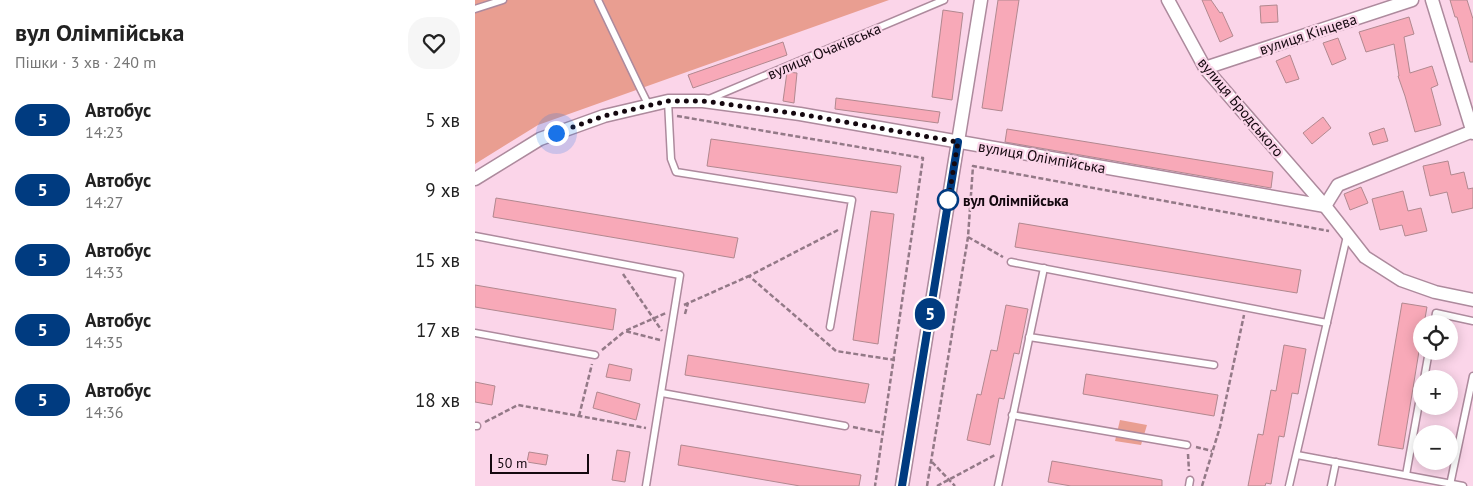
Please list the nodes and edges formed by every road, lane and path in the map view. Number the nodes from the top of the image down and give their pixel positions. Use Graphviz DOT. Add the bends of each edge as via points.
graph roads {
  1 [pos="503,0"];
  2 [pos="598,0"];
  3 [pos="944,0"];
  4 [pos="981,0"];
  5 [pos="1167,0"];
  6 [pos="1412,0"];
  7 [pos="1432,0"];
  8 [pos="475,10"];
  9 [pos="1205,68"];
  10 [pos="668,101"];
  11 [pos="703,101"];
  12 [pos="649,106"];
  13 [pos="669,114"];
  14 [pos="1473,132"];
  15 [pos="958,142"];
  16 [pos="475,178"];
  17 [pos="1325,206"];
  18 [pos="848,225"];
  19 [pos="1348,235"];
  20 [pos="475,236"];
  21 [pos="968,237"];
  22 [pos="1011,262"];
  23 [pos="616,263"];
  24 [pos="1044,268"];
  25 [pos="1473,300"];
  26 [pos="1247,308"];
  27 [pos="1458,318"];
  28 [pos="1473,322"];
  29 [pos="1327,323"];
  30 [pos="830,327"];
  31 [pos="625,331"];
  32 [pos="475,333"];
  33 [pos="1029,337"];
  34 [pos="669,343"];
  35 [pos="595,355"];
  36 [pos="895,360"];
  37 [pos="1213,365"];
  38 [pos="1473,376"];
  39 [pos="662,392"];
  40 [pos="1417,415"];
  41 [pos="579,416"];
  42 [pos="1012,416"];
  43 [pos="476,426"];
  44 [pos="845,426"];
  45 [pos="655,430"];
  46 [pos="883,433"];
  47 [pos="1187,445"];
  48 [pos="1005,450"];
  49 [pos="1212,451"];
  50 [pos="1297,455"];
  51 [pos="931,461"];
  52 [pos="1335,462"];
  53 [pos="1406,475"];
  54 [pos="949,479"];
  55 [pos="1189,483"];
  56 [pos="1450,484"];
  57 [pos="648,486"];
  58 [pos="875,486"];
  59 [pos="901,486"];
  60 [pos="927,486"];
  61 [pos="937,486"];
  62 [pos="955,486"];
  63 [pos="998,486"];
  64 [pos="1202,486"];
  65 [pos="1289,486"];
  66 [pos="1331,486"];
  67 [pos="1463,486"];
  1 -- 8 [label="lane"];
  2 -- 12 [label="lane"];
  3 -- 11 [label="lane, вулиця Очаківська"];
  4 -- 15 [label="street"];
  5 -- 9 [label="street, вулиця Бродського"];
  6 -- 9 [label="street, вулиця Кінцева"];
  7 -- 14 [label="street"];
  9 -- 17 [label="street, вулиця Бродського"];
  10 -- 11 [label="street, вулиця Олімпійська"];
  10 -- 12 [label="street, вулиця Олімпійська"];
  10 -- 13 [label="lane"];
  11 -- 15 [label="street, вулиця Олімпійська" via="800,114"];
  12 -- 16 [label="street, вулиця Олімпійська" via="604,116 540,138"];
  13 -- 18 [label="lane" via="671,159 676,172 852,200"];
  13 -- 36 [label="path" via="923,158"];
  14 -- 17 [label="street" via="1338,184"];
  15 -- 17 [label="street, вулиця Олімпійська"];
  15 -- 59 [label="street"];
  17 -- 19 [label="street"];
  18 -- 30 [label="lane"];
  18 -- 36 [label="path" via="749,276 836,351"];
  19 -- 21 [label="path" via="973,166"];
  19 -- 25 [label="street" via="1365,257 1401,280"];
  19 -- 29 [label="lane"];
  20 -- 23 [label="lane"];
  21 -- 22 [label="path"];
  21 -- 51 [label="path"];
  22 -- 24 [label="lane"];
  23 -- 34 [label="path"];
  23 -- 34 [label="lane" via="680,275"];
  24 -- 26 [label="lane"];
  24 -- 33 [label="lane"];
  26 -- 29 [label="lane"];
  26 -- 49 [label="path"];
  27 -- 28 [label="lane"];
  29 -- 50 [label="lane"];
  31 -- 35 [label="path"];
  32 -- 35 [label="lane"];
  33 -- 37 [label="lane"];
  33 -- 42 [label="lane"];
  34 -- 39 [label="lane"];
  35 -- 41 [label="path"];
  36 -- 46 [label="path"];
  38 -- 56 [label="lane"];
  39 -- 44 [label="lane"];
  39 -- 45 [label="lane"];
  40 -- 53 [label="lane"];
  41 -- 43 [label="path" via="517,405"];
  41 -- 45 [label="path"];
  42 -- 47 [label="lane"];
  42 -- 48 [label="lane"];
  44 -- 46 [label="path"];
  45 -- 57 [label="lane"];
  46 -- 58 [label="path"];
  47 -- 49 [label="path"];
  47 -- 55 [label="path"];
  48 -- 54 [label="path"];
  48 -- 63 [label="lane"];
  49 -- 64 [label="path"];
  50 -- 52 [label="lane"];
  50 -- 65 [label="lane"];
  51 -- 54 [label="path"];
  51 -- 60 [label="path"];
  52 -- 53 [label="lane"];
  52 -- 66 [label="lane"];
  53 -- 56 [label="lane"];
  54 -- 61 [label="path"];
  54 -- 62 [label="path"];
  56 -- 67 [label="lane"];
}
